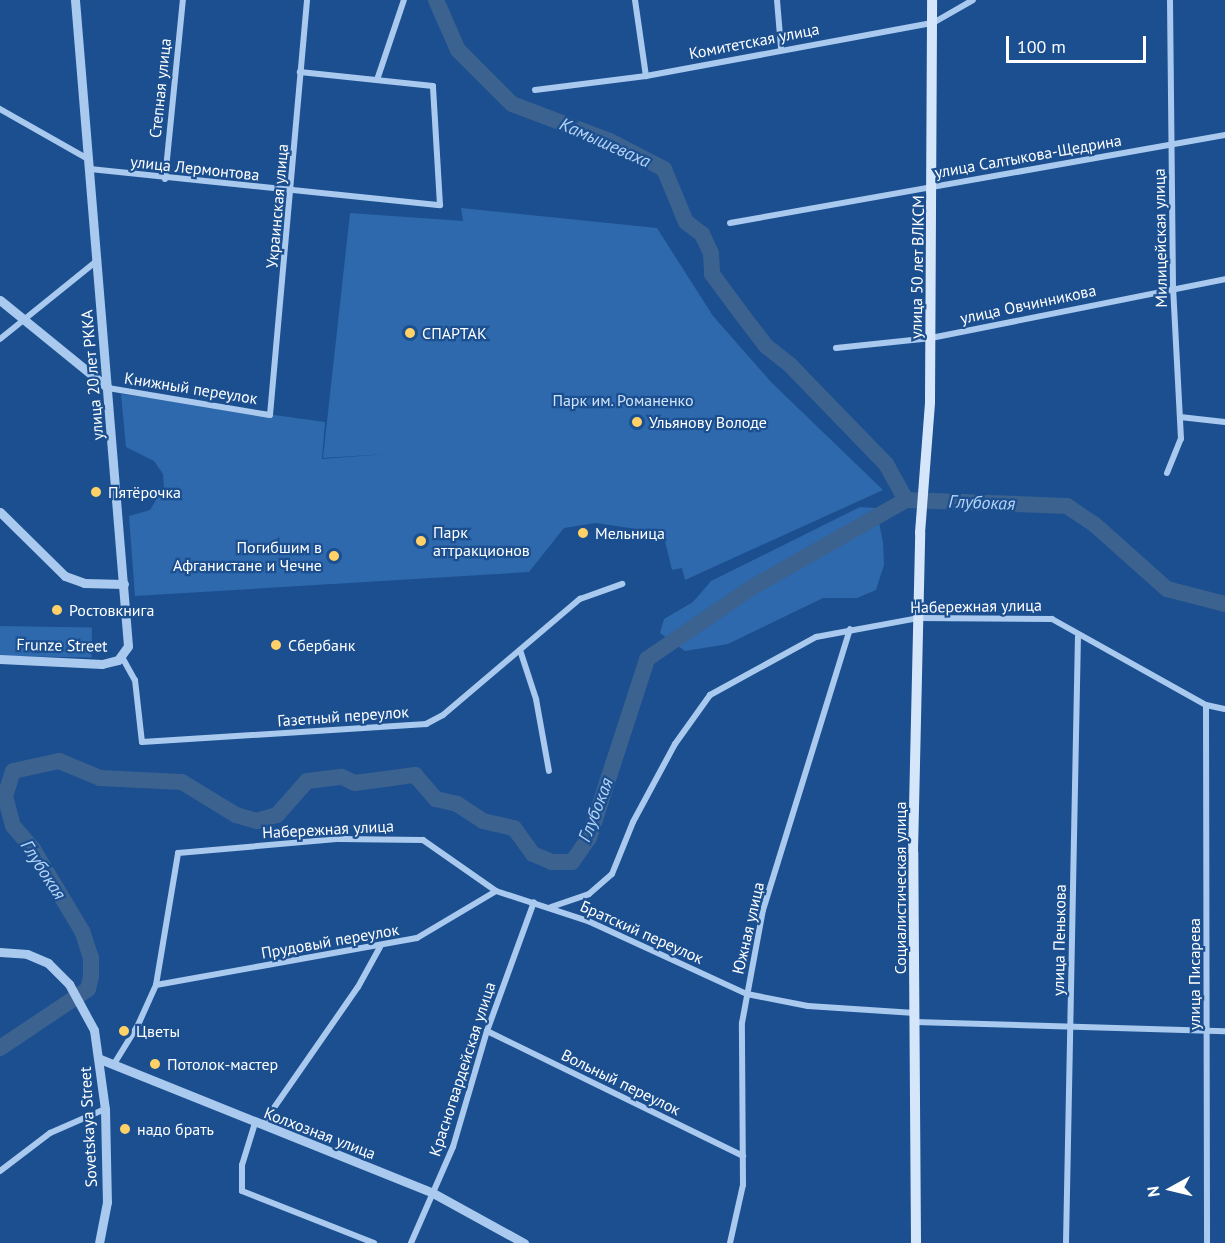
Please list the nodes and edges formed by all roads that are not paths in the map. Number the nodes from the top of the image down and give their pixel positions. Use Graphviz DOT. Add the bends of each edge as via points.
graph roads {
  1 [pos="75,0"];
  2 [pos="183,0"];
  3 [pos="307,0"];
  4 [pos="404,0"];
  5 [pos="635,0"];
  6 [pos="777,0"];
  7 [pos="932,0"];
  8 [pos="973,0"];
  9 [pos="1170,0"];
  10 [pos="933,23"];
  11 [pos="780,48"];
  12 [pos="300,72"];
  13 [pos="646,76"];
  14 [pos="377,80"];
  15 [pos="535,90"];
  16 [pos="0,109"];
  17 [pos="1225,135"];
  18 [pos="1172,144"];
  19 [pos="90,165"];
  20 [pos="165,179"];
  21 [pos="932,187"];
  22 [pos="292,192"];
  23 [pos="730,223"];
  24 [pos="98,260"];
  25 [pos="1225,279"];
  26 [pos="1173,287"];
  27 [pos="0,300"];
  28 [pos="22,320"];
  29 [pos="931,338"];
  30 [pos="0,339"];
  31 [pos="836,348"];
  32 [pos="108,388"];
  33 [pos="270,415"];
  34 [pos="1180,417"];
  35 [pos="1225,422"];
  36 [pos="1167,473"];
  37 [pos="0,512"];
  38 [pos="920,533"];
  39 [pos="124,584"];
  40 [pos="622,584"];
  41 [pos="919,618"];
  42 [pos="850,629"];
  43 [pos="1078,637"];
  44 [pos="520,650"];
  45 [pos="122,657"];
  46 [pos="0,659"];
  47 [pos="1206,705"];
  48 [pos="1225,709"];
  49 [pos="549,771"];
  50 [pos="496,891"];
  51 [pos="534,902"];
  52 [pos="550,907"];
  53 [pos="380,947"];
  54 [pos="0,952"];
  55 [pos="156,985"];
  56 [pos="747,994"];
  57 [pos="915,1018"];
  58 [pos="1070,1027"];
  59 [pos="487,1031"];
  60 [pos="1208,1031"];
  61 [pos="1225,1031"];
  62 [pos="100,1059"];
  63 [pos="114,1064"];
  64 [pos="105,1109"];
  65 [pos="258,1124"];
  66 [pos="743,1156"];
  67 [pos="0,1171"];
  68 [pos="433,1193"];
  69 [pos="99,1243"];
  70 [pos="374,1243"];
  71 [pos="411,1243"];
  72 [pos="524,1243"];
  73 [pos="730,1243"];
  74 [pos="916,1243"];
  75 [pos="1066,1243"];
  76 [pos="1207,1243"];
  1 -- 19 [label="street, улица 20 лет РККА"];
  2 -- 20 [label="street, Степная улица"];
  3 -- 12 [label="street, Украинская улица"];
  4 -- 14 [label="street"];
  5 -- 13 [label="street"];
  6 -- 11 [label="street"];
  7 -- 10 [label="main road, улица 50 лет ВЛКСМ"];
  8 -- 10 [label="street, Комитетская улица"];
  9 -- 18 [label="street, Милицейская улица"];
  10 -- 11 [label="street, Комитетская улица"];
  10 -- 21 [label="main road, улица 50 лет ВЛКСМ"];
  11 -- 13 [label="street, Комитетская улица"];
  12 -- 14 [label="street"];
  12 -- 22 [label="street, Украинская улица"];
  13 -- 15 [label="street, Комитетская улица"];
  14 -- 22 [label="street, улица Лермонтова" via="433,86 440,205"];
  16 -- 19 [label="street"];
  17 -- 18 [label="street, улица Салтыкова-Щедрина"];
  18 -- 21 [label="street, улица Салтыкова-Щедрина"];
  18 -- 26 [label="street, Милицейская улица"];
  19 -- 20 [label="street, улица Лермонтова"];
  19 -- 24 [label="street, улица 20 лет РККА"];
  20 -- 22 [label="street, улица Лермонтова"];
  21 -- 23 [label="street, улица Салтыкова-Щедрина"];
  21 -- 29 [label="main road, улица 50 лет ВЛКСМ"];
  22 -- 33 [label="street, Украинская улица"];
  24 -- 28 [label="street"];
  24 -- 32 [label="street, улица 20 лет РККА"];
  25 -- 26 [label="street, улица Овчинникова"];
  26 -- 29 [label="street, улица Овчинникова"];
  26 -- 34 [label="street, Милицейская улица"];
  27 -- 28 [label="street"];
  28 -- 30 [label="street"];
  28 -- 32 [label="street"];
  29 -- 31 [label="street, улица Овчинникова"];
  29 -- 38 [label="main road, улица 50 лет ВЛКСМ"];
  32 -- 33 [label="street, Книжный переулок"];
  32 -- 39 [label="street, улица 20 лет РККА"];
  34 -- 35 [label="street"];
  34 -- 36 [label="street, Милицейская улица" via="1181,439"];
  37 -- 39 [label="street" via="65,576 84,584"];
  38 -- 41 [label="main road, Социалистическая улица"];
  39 -- 45 [label="street, улица 20 лет РККА" via="129,636"];
  40 -- 44 [label="street, Газетный переулок" via="580,599"];
  41 -- 42 [label="street, Набережная улица"];
  41 -- 43 [label="street, Набережная улица" via="1052,619"];
  41 -- 57 [label="main road, Социалистическая улица" via="913,852"];
  42 -- 52 [label="street, Набережная улица" via="801,643 719,687 675,744 633,822 612,873 589,894"];
  42 -- 56 [label="street, Южная улица" via="764,910"];
  43 -- 47 [label="street, Набережная улица"];
  43 -- 58 [label="street, улица Пенькова"];
  44 -- 45 [label="street, Газетный переулок" via="443,715 426,724 142,742 135,681"];
  44 -- 49 [label="street" via="536,699"];
  45 -- 46 [label="street, Frunze Street" via="102,664"];
  47 -- 48 [label="street, Набережная улица"];
  47 -- 60 [label="street, улица Писарева"];
  50 -- 51 [label="street, Набережная улица"];
  50 -- 53 [label="street, Прудовый переулок" via="434,930"];
  50 -- 55 [label="street, Набережная улица" via="434,846 412,838 339,839 178,853"];
  51 -- 52 [label="street, Братский переулок"];
  51 -- 59 [label="street, Красногвардейская улица"];
  52 -- 56 [label="street, Братский переулок"];
  53 -- 55 [label="street, Прудовый переулок"];
  53 -- 65 [label="street" via="358,987"];
  54 -- 62 [label="street, Sovetskaya Street" via="27,954 48,963 69,984 87,1011"];
  55 -- 63 [label="street" via="138,1026"];
  56 -- 57 [label="street, Братский переулок" via="808,1006"];
  56 -- 66 [label="street, Южная улица" via="741,1035"];
  57 -- 58 [label="street, Братский переулок"];
  57 -- 74 [label="main road, Социалистическая улица"];
  58 -- 60 [label="street, Братский переулок"];
  58 -- 75 [label="street, улица Пенькова"];
  59 -- 66 [label="street, Вольный переулок"];
  59 -- 68 [label="street, Красногвардейская улица" via="453,1147"];
  60 -- 61 [label="street, Братский переулок"];
  60 -- 76 [label="street, улица Писарева"];
  62 -- 63 [label="street, Колхозная улица"];
  62 -- 64 [label="street, Sovetskaya Street"];
  63 -- 65 [label="street, Колхозная улица"];
  64 -- 67 [label="street" via="50,1133"];
  64 -- 69 [label="street, Sovetskaya Street" via="106,1202"];
  65 -- 68 [label="street, Колхозная улица"];
  65 -- 70 [label="street" via="242,1165 242,1191"];
  66 -- 73 [label="street, Южная улица" via="741,1200"];
  68 -- 71 [label="street, Красногвардейская улица"];
  68 -- 72 [label="street, Колхозная улица"];
}
